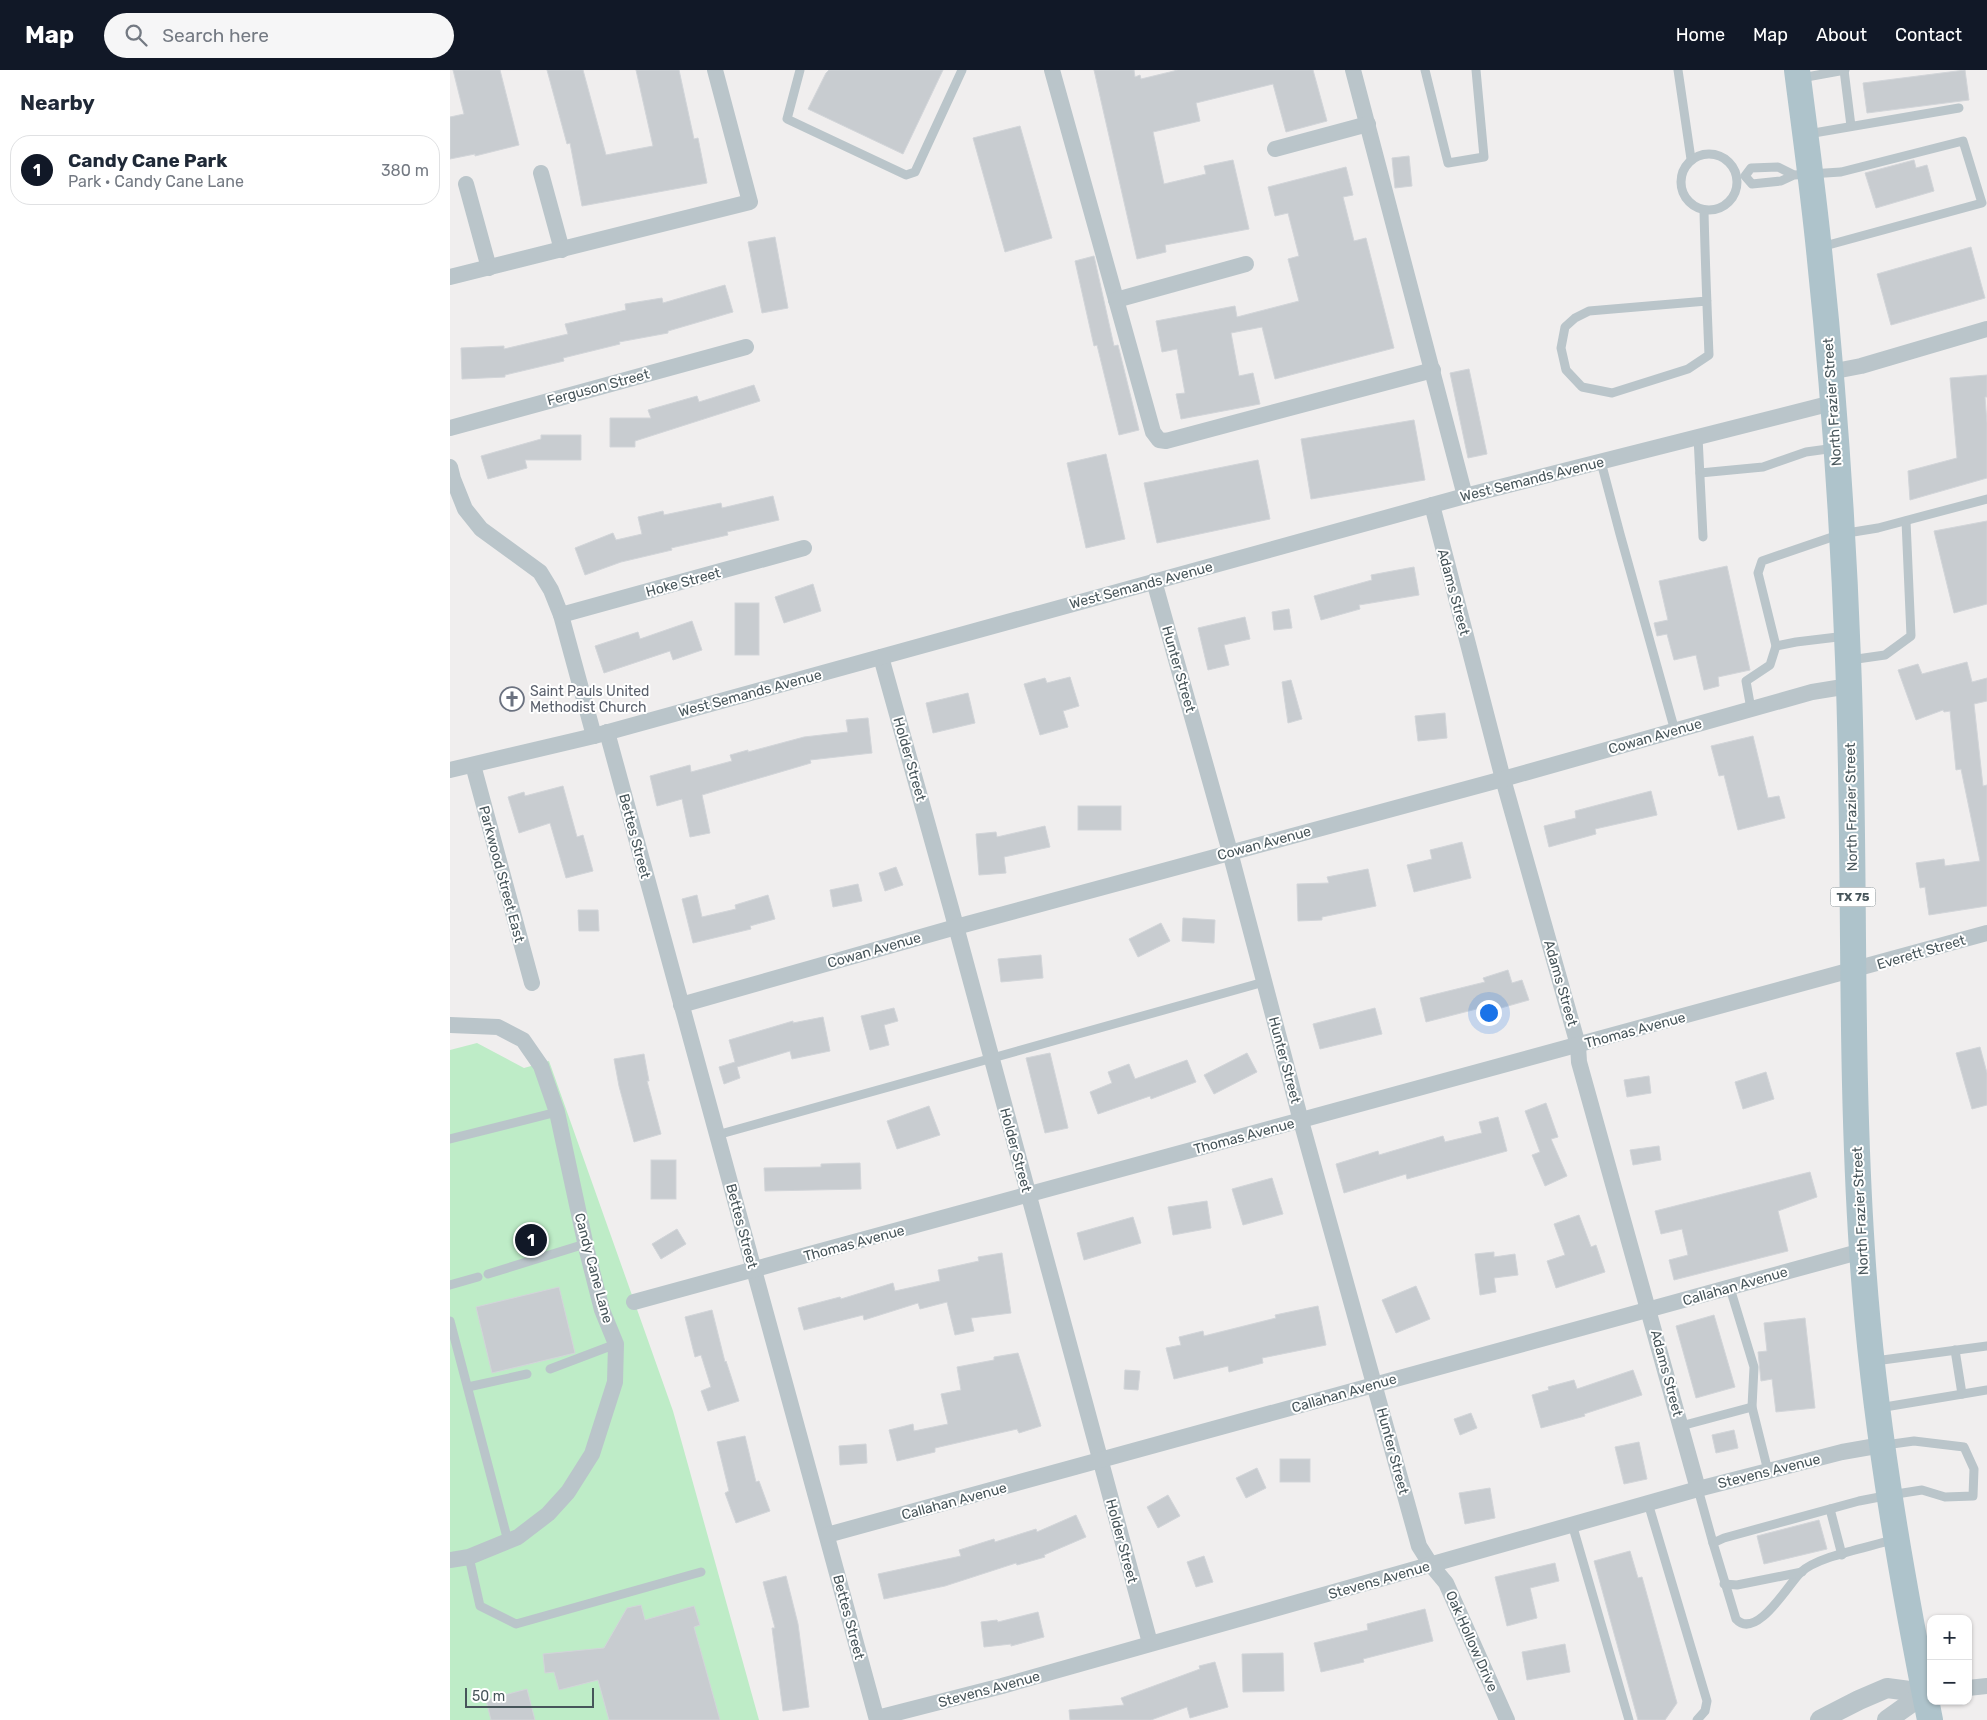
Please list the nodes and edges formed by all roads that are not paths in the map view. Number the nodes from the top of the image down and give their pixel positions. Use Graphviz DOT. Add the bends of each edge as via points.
graph roads {
  1 [pos="715,70"];
  2 [pos="800,70"];
  3 [pos="962,70"];
  4 [pos="1052,70"];
  5 [pos="1353,70"];
  6 [pos="1425,70"];
  7 [pos="1476,70"];
  8 [pos="1678,70"];
  9 [pos="1844,70"];
  10 [pos="1798,74"];
  11 [pos="1959,108"];
  12 [pos="1368,124"];
  13 [pos="1851,126"];
  14 [pos="1805,134"];
  15 [pos="1275,149"];
  16 [pos="1691,159"];
  17 [pos="541,172"];
  18 [pos="1802,174"];
  19 [pos="1741,176"];
  20 [pos="466,184"];
  21 [pos="1704,210"];
  22 [pos="1819,248"];
  23 [pos="562,250"];
  24 [pos="1246,264"];
  25 [pos="489,268"];
  26 [pos="450,277"];
  27 [pos="1116,300"];
  28 [pos="1707,301"];
  29 [pos="1987,329"];
  30 [pos="746,347"];
  31 [pos="1433,370"];
  32 [pos="1830,372"];
  33 [pos="1832,403"];
  34 [pos="450,428"];
  35 [pos="1698,437"];
  36 [pos="1836,448"];
  37 [pos="1602,462"];
  38 [pos="450,467"];
  39 [pos="1700,473"];
  40 [pos="1465,496"];
  41 [pos="1987,499"];
  42 [pos="1432,505"];
  43 [pos="1906,521"];
  44 [pos="1841,534"];
  45 [pos="1703,537"];
  46 [pos="804,548"];
  47 [pos="1154,581"];
  48 [pos="561,615"];
  49 [pos="1776,646"];
  50 [pos="1847,648"];
  51 [pos="881,657"];
  52 [pos="1849,686"];
  53 [pos="1751,709"];
  54 [pos="1675,731"];
  55 [pos="601,734"];
  56 [pos="473,764"];
  57 [pos="450,770"];
  58 [pos="1504,779"];
  59 [pos="1230,852"];
  60 [pos="956,927"];
  61 [pos="1987,933"];
  62 [pos="1854,970"];
  63 [pos="1264,982"];
  64 [pos="532,983"];
  65 [pos="681,1005"];
  66 [pos="450,1025"];
  67 [pos="1578,1046"];
  68 [pos="991,1058"];
  69 [pos="557,1112"];
  70 [pos="1301,1121"];
  71 [pos="717,1135"];
  72 [pos="450,1139"];
  73 [pos="1028,1195"];
  74 [pos="585,1244"];
  75 [pos="1862,1251"];
  76 [pos="754,1270"];
  77 [pos="488,1274"];
  78 [pos="478,1276"];
  79 [pos="450,1285"];
  80 [pos="1730,1288"];
  81 [pos="634,1302"];
  82 [pos="1649,1310"];
  83 [pos="450,1321"];
  84 [pos="616,1344"];
  85 [pos="1987,1346"];
  86 [pos="1955,1350"];
  87 [pos="1872,1361"];
  88 [pos="550,1368"];
  89 [pos="527,1374"];
  90 [pos="1374,1384"];
  91 [pos="468,1387"];
  92 [pos="1987,1390"];
  93 [pos="1962,1394"];
  94 [pos="1752,1407"];
  95 [pos="1878,1408"];
  96 [pos="1681,1426"];
  97 [pos="1882,1445"];
  98 [pos="1100,1461"];
  99 [pos="1768,1471"];
  100 [pos="1698,1489"];
  101 [pos="1890,1495"];
  102 [pos="1648,1503"];
  103 [pos="1830,1509"];
  104 [pos="1572,1524"];
  105 [pos="827,1535"];
  106 [pos="1896,1539"];
  107 [pos="508,1541"];
  108 [pos="1713,1543"];
  109 [pos="1842,1555"];
  110 [pos="469,1558"];
  111 [pos="450,1560"];
  112 [pos="1431,1565"];
  113 [pos="701,1572"];
  114 [pos="1802,1572"];
  115 [pos="1724,1584"];
  116 [pos="1150,1644"];
  117 [pos="1987,1686"];
  118 [pos="1927,1688"];
  119 [pos="1972,1688"];
  120 [pos="1927,1693"];
  121 [pos="1927,1694"];
  122 [pos="1929,1705"];
  123 [pos="875,1719"];
  124 [pos="1507,1720"];
  125 [pos="1629,1720"];
  126 [pos="1697,1720"];
  127 [pos="1820,1720"];
  128 [pos="1887,1720"];
  129 [pos="1930,1720"];
  1 -- 23 [label="street" via="750,202"];
  2 -- 3 [label="lane" via="788,119 906,175 915,172"];
  4 -- 27 [label="street"];
  5 -- 12 [label="street"];
  6 -- 7 [label="lane" via="1448,163 1484,156"];
  8 -- 16 [label="lane"];
  9 -- 10 [label="lane"];
  9 -- 13 [label="lane"];
  10 -- 14 [label="main road, North Frazier Street / TX 75"];
  11 -- 13 [label="lane"];
  12 -- 15 [label="street"];
  12 -- 31 [label="street"];
  13 -- 14 [label="lane"];
  14 -- 18 [label="main road, North Frazier Street / TX 75"];
  16 -- 19 [label="lane" via="1709,153 1719,155 1728,160"];
  16 -- 21 [label="lane" via="1680,175 1680,185 1688,202"];
  17 -- 23 [label="street"];
  18 -- 19 [label="lane" via="1778,167 1751,168"];
  18 -- 19 [label="lane" via="1780,181 1752,184"];
  18 -- 22 [label="main road, North Frazier Street / TX 75"];
  18 -- 22 [label="lane" via="1841,172 1963,141 1982,203"];
  19 -- 21 [label="lane" via="1729,202 1713,210"];
  20 -- 25 [label="street"];
  21 -- 28 [label="lane"];
  22 -- 32 [label="main road, North Frazier Street / TX 75"];
  23 -- 25 [label="street"];
  24 -- 27 [label="street"];
  25 -- 26 [label="street"];
  27 -- 31 [label="street" via="1153,432 1159,440 1166,442"];
  28 -- 28 [label="lane" via="1709,355 1688,369 1612,393 1582,387 1566,370 1561,348 1565,326 1589,311"];
  29 -- 32 [label="street"];
  30 -- 34 [label="street, Ferguson Street"];
  31 -- 40 [label="street"];
  32 -- 33 [label="main road, North Frazier Street / TX 75"];
  33 -- 35 [label="street, West Semands Avenue"];
  33 -- 36 [label="main road, North Frazier Street / TX 75"];
  35 -- 37 [label="street, West Semands Avenue"];
  35 -- 39 [label="lane"];
  36 -- 39 [label="lane" via="1806,452 1763,467"];
  36 -- 44 [label="main road, North Frazier Street / TX 75"];
  37 -- 40 [label="street, West Semands Avenue"];
  37 -- 54 [label="lane"];
  38 -- 48 [label="street, Bettes Street" via="465,509 481,530 540,572"];
  39 -- 45 [label="lane"];
  40 -- 42 [label="street, West Semands Avenue"];
  41 -- 43 [label="lane"];
  42 -- 47 [label="street, West Semands Avenue"];
  42 -- 58 [label="street, Adams Street"];
  43 -- 44 [label="lane"];
  43 -- 50 [label="lane" via="1911,636 1885,655"];
  44 -- 49 [label="lane" via="1762,561 1758,573"];
  44 -- 50 [label="main road, North Frazier Street / TX 75"];
  46 -- 48 [label="street, Hoke Street"];
  47 -- 51 [label="street, West Semands Avenue"];
  47 -- 59 [label="street, Hunter Street"];
  48 -- 55 [label="street, Bettes Street"];
  49 -- 50 [label="lane" via="1796,642"];
  49 -- 53 [label="lane" via="1770,665 1746,681"];
  50 -- 52 [label="main road, North Frazier Street / TX 75"];
  51 -- 55 [label="street, West Semands Avenue"];
  51 -- 60 [label="street, Holder Street"];
  52 -- 53 [label="street, Cowan Avenue" via="1812,692"];
  52 -- 62 [label="main road, North Frazier Street / TX 75"];
  53 -- 54 [label="street, Cowan Avenue"];
  54 -- 58 [label="street, Cowan Avenue"];
  55 -- 56 [label="street, West Semands Avenue"];
  55 -- 65 [label="street, Bettes Street"];
  56 -- 57 [label="street, West Semands Avenue"];
  56 -- 64 [label="street, Parkwood Street East"];
  58 -- 59 [label="street, Cowan Avenue"];
  58 -- 67 [label="street, Adams Street"];
  59 -- 60 [label="street, Cowan Avenue"];
  59 -- 63 [label="street, Hunter Street"];
  60 -- 65 [label="street, Cowan Avenue"];
  60 -- 68 [label="street, Holder Street"];
  61 -- 62 [label="street, Everett Street"];
  62 -- 67 [label="street, Thomas Avenue"];
  62 -- 75 [label="main road, North Frazier Street / TX 75" via="1856,1141"];
  63 -- 68 [label="lane"];
  63 -- 70 [label="street, Hunter Street"];
  65 -- 71 [label="street, Bettes Street"];
  66 -- 69 [label="street, Candy Cane Lane" via="498,1027 523,1040 541,1066"];
  67 -- 70 [label="street, Thomas Avenue"];
  67 -- 82 [label="street, Adams Street" via="1579,1062"];
  68 -- 71 [label="lane"];
  68 -- 73 [label="street, Holder Street"];
  69 -- 72 [label="lane"];
  69 -- 74 [label="street, Candy Cane Lane"];
  70 -- 73 [label="street, Thomas Avenue"];
  70 -- 90 [label="street, Hunter Street"];
  71 -- 76 [label="street, Bettes Street"];
  73 -- 76 [label="street, Thomas Avenue"];
  73 -- 98 [label="street, Holder Street"];
  74 -- 77 [label="lane"];
  74 -- 84 [label="street, Candy Cane Lane" via="602,1310"];
  75 -- 80 [label="street, Callahan Avenue"];
  75 -- 87 [label="main road, North Frazier Street / TX 75"];
  76 -- 81 [label="street, Thomas Avenue"];
  76 -- 105 [label="street, Bettes Street"];
  78 -- 79 [label="lane"];
  80 -- 82 [label="street, Callahan Avenue"];
  80 -- 94 [label="lane" via="1754,1367"];
  82 -- 90 [label="street, Callahan Avenue"];
  82 -- 96 [label="street, Adams Street"];
  83 -- 91 [label="lane"];
  84 -- 88 [label="lane"];
  84 -- 107 [label="street, Candy Cane Lane" via="615,1382 592,1454 568,1492 548,1514"];
  85 -- 86 [label="lane"];
  86 -- 87 [label="lane"];
  86 -- 93 [label="lane"];
  87 -- 95 [label="main road, North Frazier Street / TX 75"];
  89 -- 91 [label="lane"];
  90 -- 98 [label="street, Callahan Avenue"];
  90 -- 112 [label="street, Hunter Street" via="1419,1546"];
  91 -- 107 [label="lane"];
  92 -- 93 [label="lane"];
  93 -- 95 [label="lane"];
  94 -- 96 [label="lane"];
  94 -- 99 [label="lane"];
  95 -- 97 [label="main road, North Frazier Street / TX 75"];
  96 -- 100 [label="street, Adams Street"];
  97 -- 99 [label="street, Stevens Avenue"];
  97 -- 101 [label="main road, North Frazier Street / TX 75"];
  97 -- 101 [label="lane" via="1914,1441 1964,1447 1974,1469 1973,1496 1945,1497 1922,1490"];
  98 -- 105 [label="street, Callahan Avenue"];
  98 -- 116 [label="street, Holder Street"];
  99 -- 100 [label="street, Stevens Avenue"];
  100 -- 102 [label="street, Stevens Avenue"];
  100 -- 108 [label="lane"];
  101 -- 103 [label="lane"];
  101 -- 106 [label="main road, North Frazier Street / TX 75"];
  102 -- 104 [label="street, Stevens Avenue"];
  102 -- 126 [label="lane" via="1707,1701 1705,1711"];
  103 -- 108 [label="lane"];
  103 -- 109 [label="lane"];
  104 -- 112 [label="street, Stevens Avenue"];
  104 -- 125 [label="lane"];
  105 -- 123 [label="street, Bettes Street"];
  106 -- 109 [label="lane"];
  106 -- 118 [label="main road, North Frazier Street / TX 75"];
  107 -- 110 [label="street, Candy Cane Lane"];
  108 -- 115 [label="lane"];
  109 -- 114 [label="lane" via="1821,1561"];
  110 -- 111 [label="street, Candy Cane Lane"];
  110 -- 113 [label="lane" via="480,1606 516,1624"];
  112 -- 116 [label="street, Stevens Avenue"];
  112 -- 124 [label="street, Oak Hollow Drive" via="1446,1583"];
  114 -- 115 [label="lane" via="1737,1585"];
  114 -- 115 [label="lane" via="1755,1623 1740,1623 1736,1619"];
  116 -- 123 [label="street, Stevens Avenue"];
  117 -- 119 [label="street"];
  120 -- 127 [label="street" via="1888,1688"];
  121 -- 128 [label="street"];
  122 -- 129 [label="main road, North Frazier Street / TX 75"];
}
